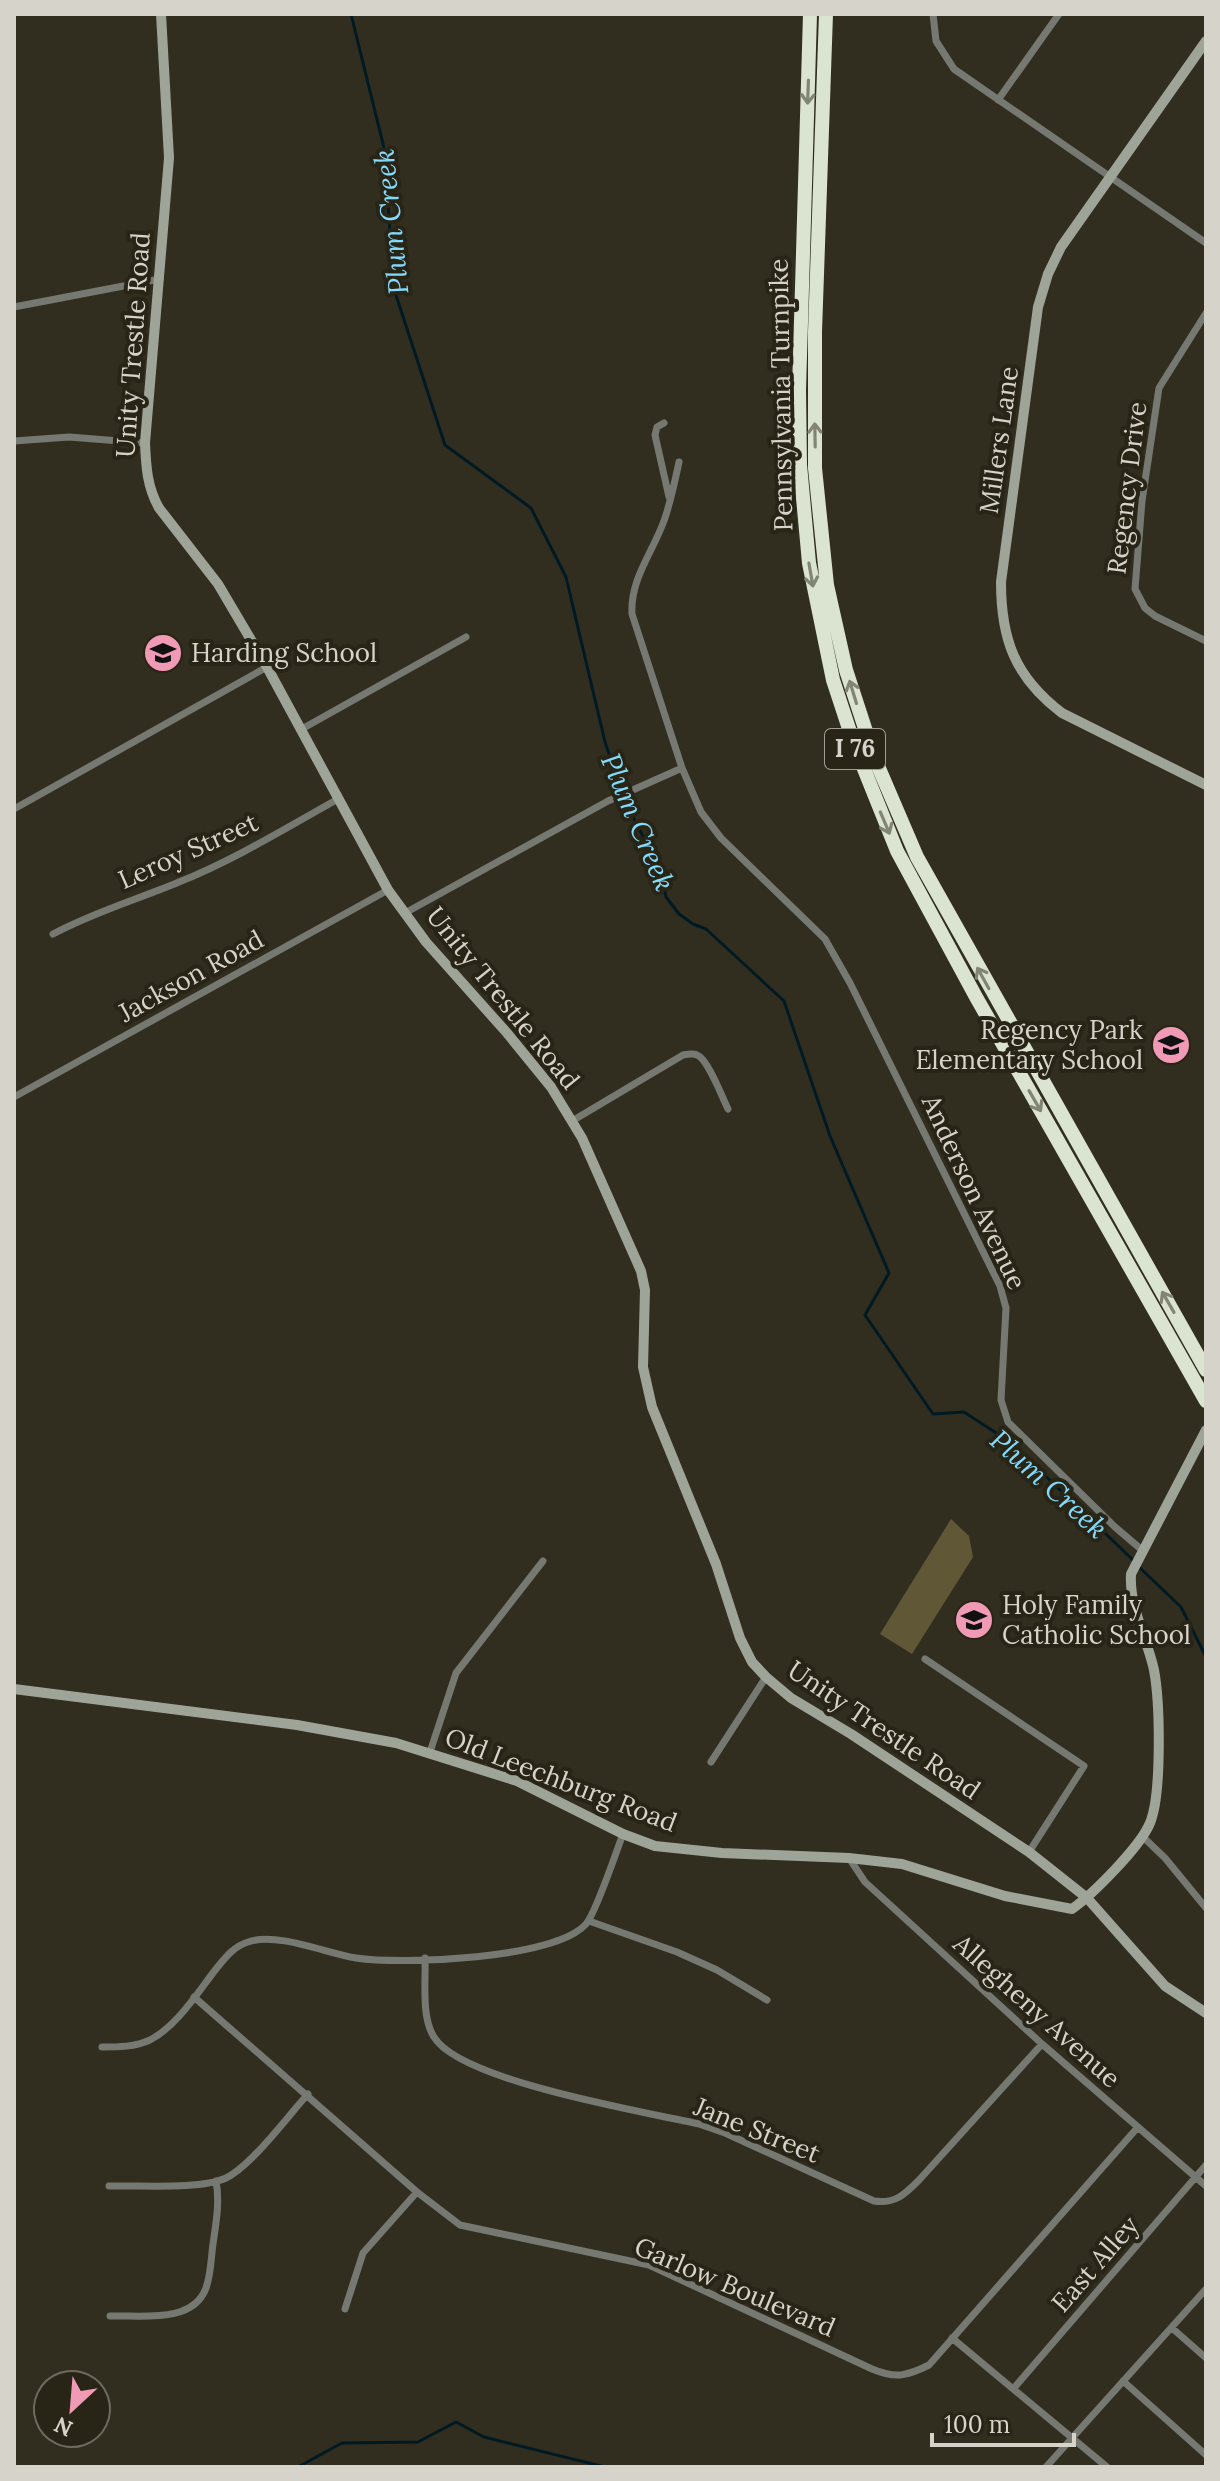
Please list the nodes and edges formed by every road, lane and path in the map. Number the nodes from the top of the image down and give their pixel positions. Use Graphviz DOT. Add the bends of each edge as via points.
graph roads {
  1 [pos="161,14"];
  2 [pos="810,14"];
  3 [pos="826,14"];
  4 [pos="933,14"];
  5 [pos="1059,14"];
  6 [pos="1206,41"];
  7 [pos="998,100"];
  8 [pos="1110,177"];
  9 [pos="1206,243"];
  10 [pos="160,279"];
  11 [pos="14,307"];
  12 [pos="1206,313"];
  13 [pos="664,423"];
  14 [pos="14,441"];
  15 [pos="145,443"];
  16 [pos="679,462"];
  17 [pos="669,499"];
  18 [pos="466,637"];
  19 [pos="1206,641"];
  20 [pos="267,667"];
  21 [pos="300,730"];
  22 [pos="682,768"];
  23 [pos="1206,785"];
  24 [pos="338,799"];
  25 [pos="14,809"];
  26 [pos="388,890"];
  27 [pos="405,913"];
  28 [pos="53,934"];
  29 [pos="14,1097"];
  30 [pos="728,1109"];
  31 [pos="572,1121"];
  32 [pos="1206,1370"];
  33 [pos="1206,1401"];
  34 [pos="1206,1430"];
  35 [pos="1138,1559"];
  36 [pos="543,1561"];
  37 [pos="925,1659"];
  38 [pos="766,1677"];
  39 [pos="14,1689"];
  40 [pos="430,1752"];
  41 [pos="711,1762"];
  42 [pos="623,1834"];
  43 [pos="1143,1837"];
  44 [pos="1029,1852"];
  45 [pos="849,1858"];
  46 [pos="1087,1898"];
  47 [pos="1206,1908"];
  48 [pos="589,1921"];
  49 [pos="425,1958"];
  50 [pos="194,1997"];
  51 [pos="767,2000"];
  52 [pos="1206,2013"];
  53 [pos="1042,2044"];
  54 [pos="102,2047"];
  55 [pos="308,2094"];
  56 [pos="1138,2127"];
  57 [pos="1206,2165"];
  58 [pos="1196,2177"];
  59 [pos="216,2181"];
  60 [pos="109,2186"];
  61 [pos="1206,2186"];
  62 [pos="417,2192"];
  63 [pos="1206,2289"];
  64 [pos="345,2309"];
  65 [pos="110,2316"];
  66 [pos="1172,2328"];
  67 [pos="952,2338"];
  68 [pos="1206,2358"];
  69 [pos="1123,2381"];
  70 [pos="1014,2388"];
  71 [pos="1073,2437"];
  72 [pos="1206,2455"];
  73 [pos="1046,2467"];
  74 [pos="1107,2467"];
  1 -- 10 [label="street, Unity Trestle Road" via="169,158"];
  2 -- 33 [label="highway, Pennsylvania Turnpike / I 76, one-way" via="800,465 809,563 833,680 897,851"];
  32 -- 3 [label="highway, Pennsylvania Turnpike / I 76, one-way" via="917,857 875,759 846,670 827,585 815,468"];
  4 -- 7 [label="street" via="936,41 954,69"];
  5 -- 7 [label="street"];
  6 -- 8 [label="street, Millers Lane"];
  7 -- 8 [label="street"];
  8 -- 9 [label="street"];
  8 -- 23 [label="street, Millers Lane" via="1061,247 1038,307 1001,613 1018,668 1044,700"];
  10 -- 11 [label="street"];
  10 -- 15 [label="street, Unity Trestle Road"];
  12 -- 19 [label="street, Regency Drive" via="1159,388 1135,589 1155,616"];
  13 -- 17 [label="street" via="655,435"];
  14 -- 15 [label="street" via="69,437"];
  15 -- 20 [label="street, Unity Trestle Road" via="146,470 159,508 218,584"];
  16 -- 17 [label="street, Anderson Avenue"];
  17 -- 22 [label="street, Anderson Avenue" via="631,600"];
  18 -- 21 [label="street"];
  20 -- 21 [label="street, Unity Trestle Road"];
  20 -- 25 [label="street"];
  21 -- 24 [label="street, Unity Trestle Road"];
  22 -- 27 [label="street" via="608,801"];
  22 -- 35 [label="street, Anderson Avenue" via="701,812 721,838 825,939 850,983 1000,1286 1006,1308 1001,1400 1008,1422 1104,1516"];
  24 -- 26 [label="street, Unity Trestle Road"];
  24 -- 28 [label="street, Leroy Street" via="219,864 89,914"];
  26 -- 27 [label="street, Unity Trestle Road"];
  26 -- 29 [label="street, Jackson Road"];
  27 -- 31 [label="street, Unity Trestle Road" via="525,1054"];
  30 -- 31 [label="street" via="705,1061 690,1054"];
  31 -- 38 [label="street, Unity Trestle Road" via="641,1271 643,1367 652,1407 740,1638"];
  34 -- 35 [label="street"];
  35 -- 43 [label="street" via="1131,1592 1154,1669 1157,1727 1156,1803"];
  36 -- 40 [label="street" via="456,1673"];
  37 -- 44 [label="street" via="1084,1766"];
  38 -- 41 [label="street"];
  38 -- 44 [label="street, Unity Trestle Road"];
  39 -- 40 [label="street, Old Leechburg Road" via="297,1725"];
  40 -- 42 [label="street, Old Leechburg Road" via="517,1781"];
  42 -- 45 [label="street, Old Leechburg Road" via="675,1850"];
  42 -- 48 [label="street"];
  43 -- 46 [label="street"];
  43 -- 47 [label="street"];
  44 -- 46 [label="street, Unity Trestle Road"];
  45 -- 46 [label="street, Old Leechburg Road" via="919,1868 1061,1908 1072,1909"];
  45 -- 53 [label="street, Allegheny Avenue" via="865,1882"];
  46 -- 52 [label="street, Unity Trestle Road" via="1165,1986"];
  48 -- 49 [label="street" via="576,1933 541,1947 490,1956"];
  48 -- 51 [label="street" via="677,1952"];
  49 -- 50 [label="street" via="357,1958 252,1940 230,1952"];
  49 -- 53 [label="street, Jane Street" via="432,2034 452,2055 515,2082 712,2128 874,2201 903,2196"];
  50 -- 54 [label="street" via="152,2039"];
  50 -- 55 [label="street, Garlow Boulevard"];
  53 -- 56 [label="street, Allegheny Avenue"];
  55 -- 59 [label="street" via="245,2164"];
  55 -- 62 [label="street, Garlow Boulevard"];
  56 -- 58 [label="street, Allegheny Avenue"];
  56 -- 67 [label="street, Garlow Boulevard"];
  57 -- 58 [label="street, East Alley"];
  58 -- 61 [label="street, Allegheny Avenue"];
  58 -- 70 [label="street, East Alley"];
  59 -- 60 [label="street"];
  59 -- 65 [label="street" via="219,2197 210,2272 199,2300 176,2314"];
  62 -- 64 [label="street" via="363,2253"];
  62 -- 67 [label="street, Garlow Boulevard" via="470,2229 649,2265 880,2373 908,2375 929,2365"];
  63 -- 66 [label="street"];
  66 -- 68 [label="street"];
  66 -- 69 [label="street"];
  67 -- 70 [label="street"];
  69 -- 71 [label="street"];
  69 -- 72 [label="street"];
  70 -- 71 [label="street"];
  71 -- 73 [label="street"];
  71 -- 74 [label="street"];
}
